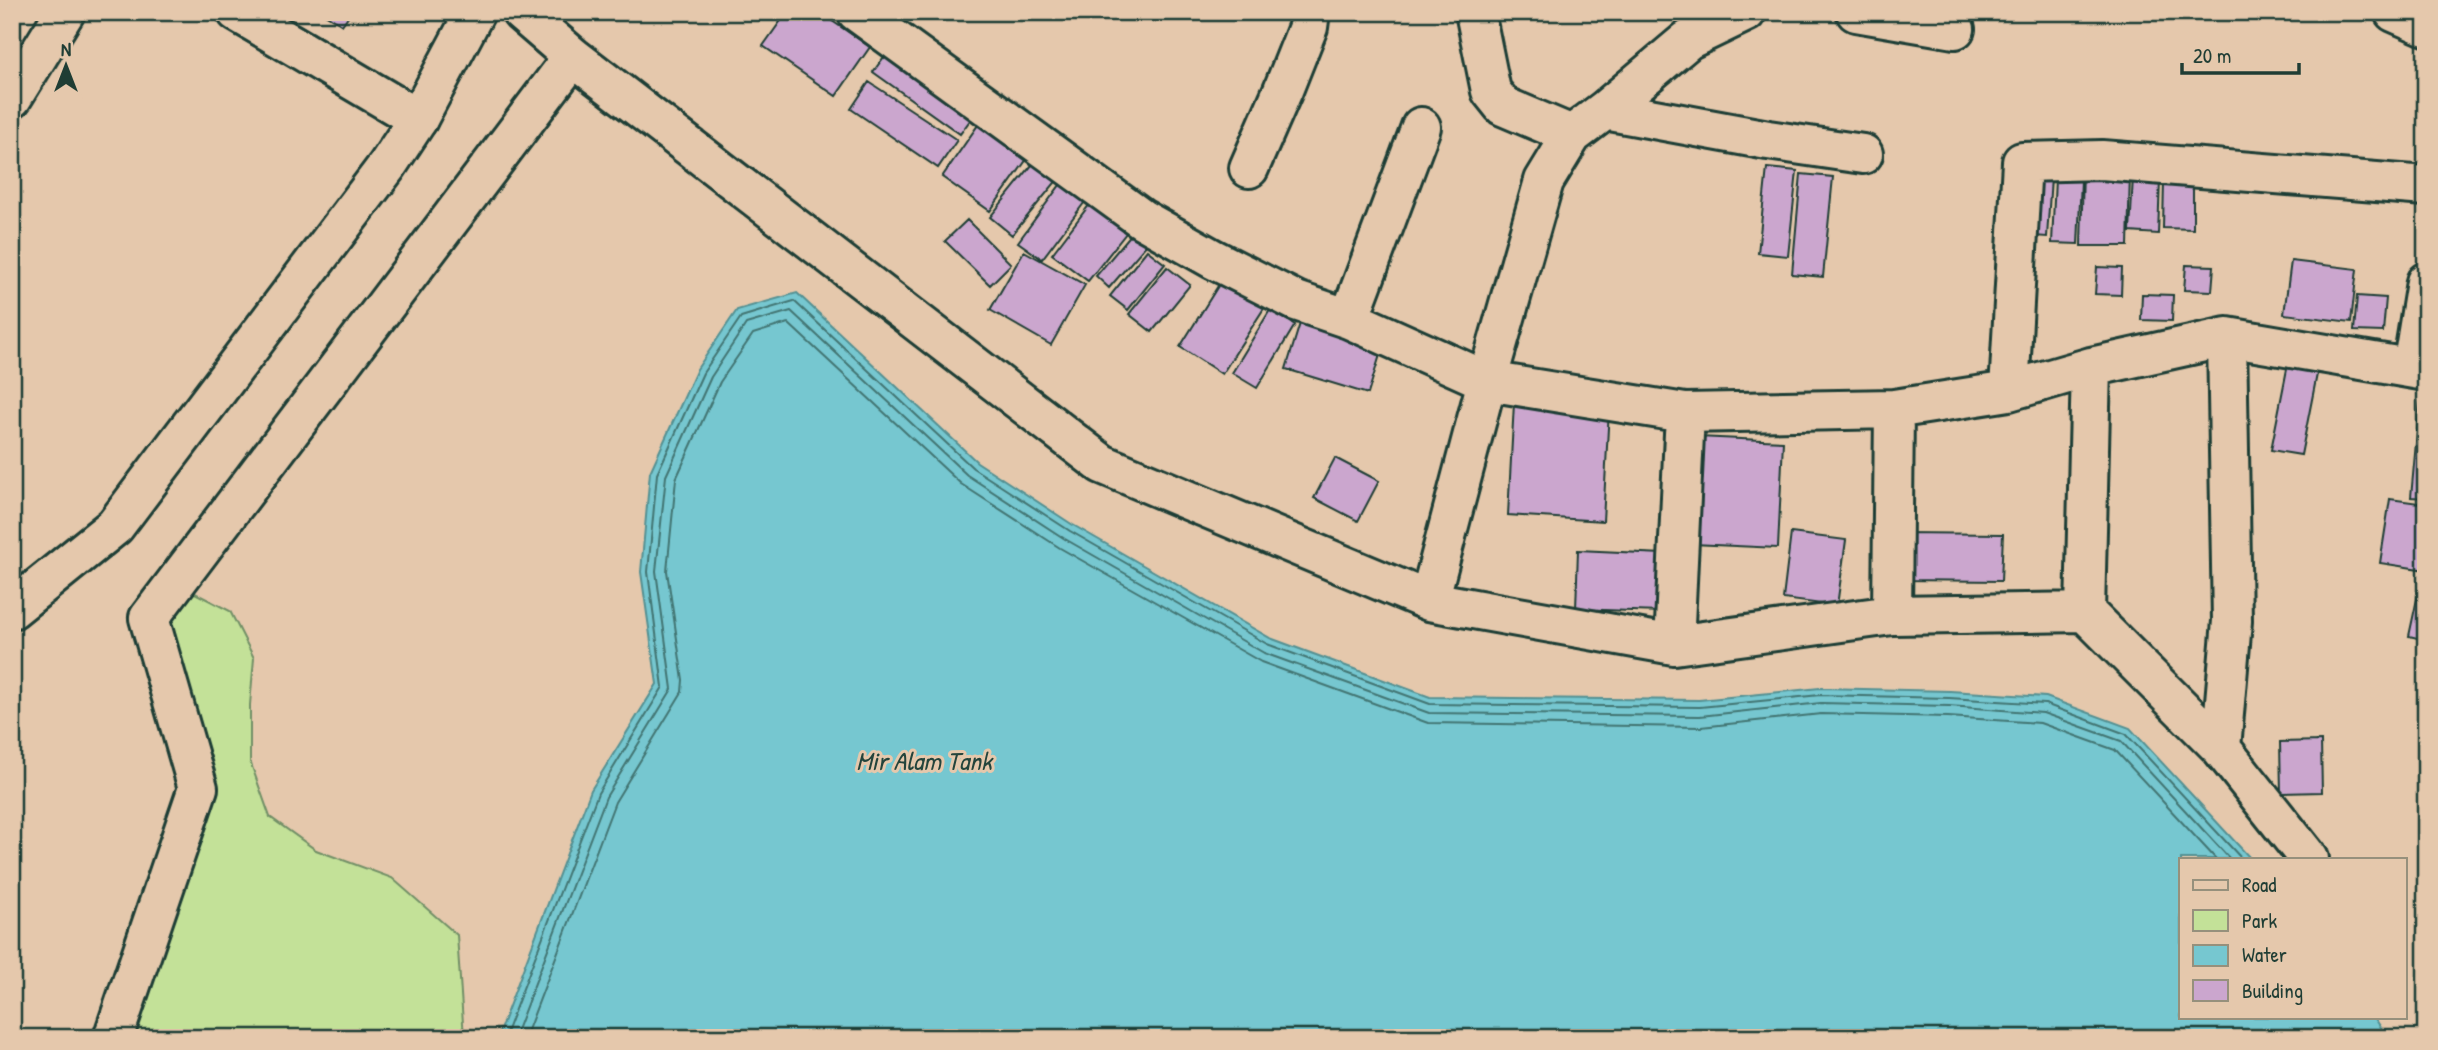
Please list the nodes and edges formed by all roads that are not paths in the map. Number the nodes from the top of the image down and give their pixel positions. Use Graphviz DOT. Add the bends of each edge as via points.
graph roads {
  1 [pos="65,12"];
  2 [pos="237,12"];
  3 [pos="475,12"];
  4 [pos="521,12"];
  5 [pos="857,12"];
  6 [pos="1310,12"];
  7 [pos="1475,12"];
  8 [pos="1746,12"];
  9 [pos="1856,12"];
  10 [pos="2394,12"];
  11 [pos="2426,26"];
  12 [pos="1955,29"];
  13 [pos="573,57"];
  14 [pos="12,98"];
  15 [pos="1605,110"];
  16 [pos="418,119"];
  17 [pos="1421,127"];
  18 [pos="1572,135"];
  19 [pos="1863,154"];
  20 [pos="1249,167"];
  21 [pos="2426,186"];
  22 [pos="2426,282"];
  23 [pos="1349,319"];
  24 [pos="2227,337"];
  25 [pos="2091,367"];
  26 [pos="2419,369"];
  27 [pos="1487,381"];
  28 [pos="2009,391"];
  29 [pos="1894,410"];
  30 [pos="1685,413"];
  31 [pos="1429,601"];
  32 [pos="12,609"];
  33 [pos="2084,612"];
  34 [pos="1892,615"];
  35 [pos="1674,645"];
  36 [pos="2221,748"];
  37 [pos="2308,858"];
  38 [pos="113,1038"];
  1 -- 14 [label="street"];
  2 -- 16 [label="street"];
  3 -- 16 [label="street"];
  4 -- 13 [label="street"];
  5 -- 23 [label="street" via="1142,219 1296,301"];
  6 -- 20 [label="street" via="1308,27"];
  7 -- 18 [label="street" via="1491,91 1503,106"];
  8 -- 15 [label="street" via="1688,40"];
  9 -- 12 [label="street"];
  10 -- 11 [label="street"];
  13 -- 31 [label="street" via="1102,464"];
  13 -- 38 [label="street" via="149,618 198,788"];
  15 -- 18 [label="street"];
  15 -- 19 [label="street"];
  16 -- 32 [label="street" via="115,526"];
  17 -- 23 [label="street"];
  18 -- 27 [label="street" via="1544,181"];
  21 -- 28 [label="street" via="2102,160 2022,162"];
  22 -- 26 [label="street"];
  23 -- 27 [label="street"];
  24 -- 25 [label="street"];
  24 -- 26 [label="street"];
  24 -- 36 [label="street" via="2232,621"];
  25 -- 28 [label="street"];
  25 -- 33 [label="street"];
  27 -- 30 [label="street"];
  27 -- 31 [label="street"];
  28 -- 29 [label="street"];
  29 -- 30 [label="street"];
  29 -- 34 [label="street"];
  30 -- 35 [label="street"];
  31 -- 35 [label="street"];
  33 -- 34 [label="street"];
  33 -- 36 [label="street"];
  34 -- 35 [label="street"];
  36 -- 37 [label="street"];
}
